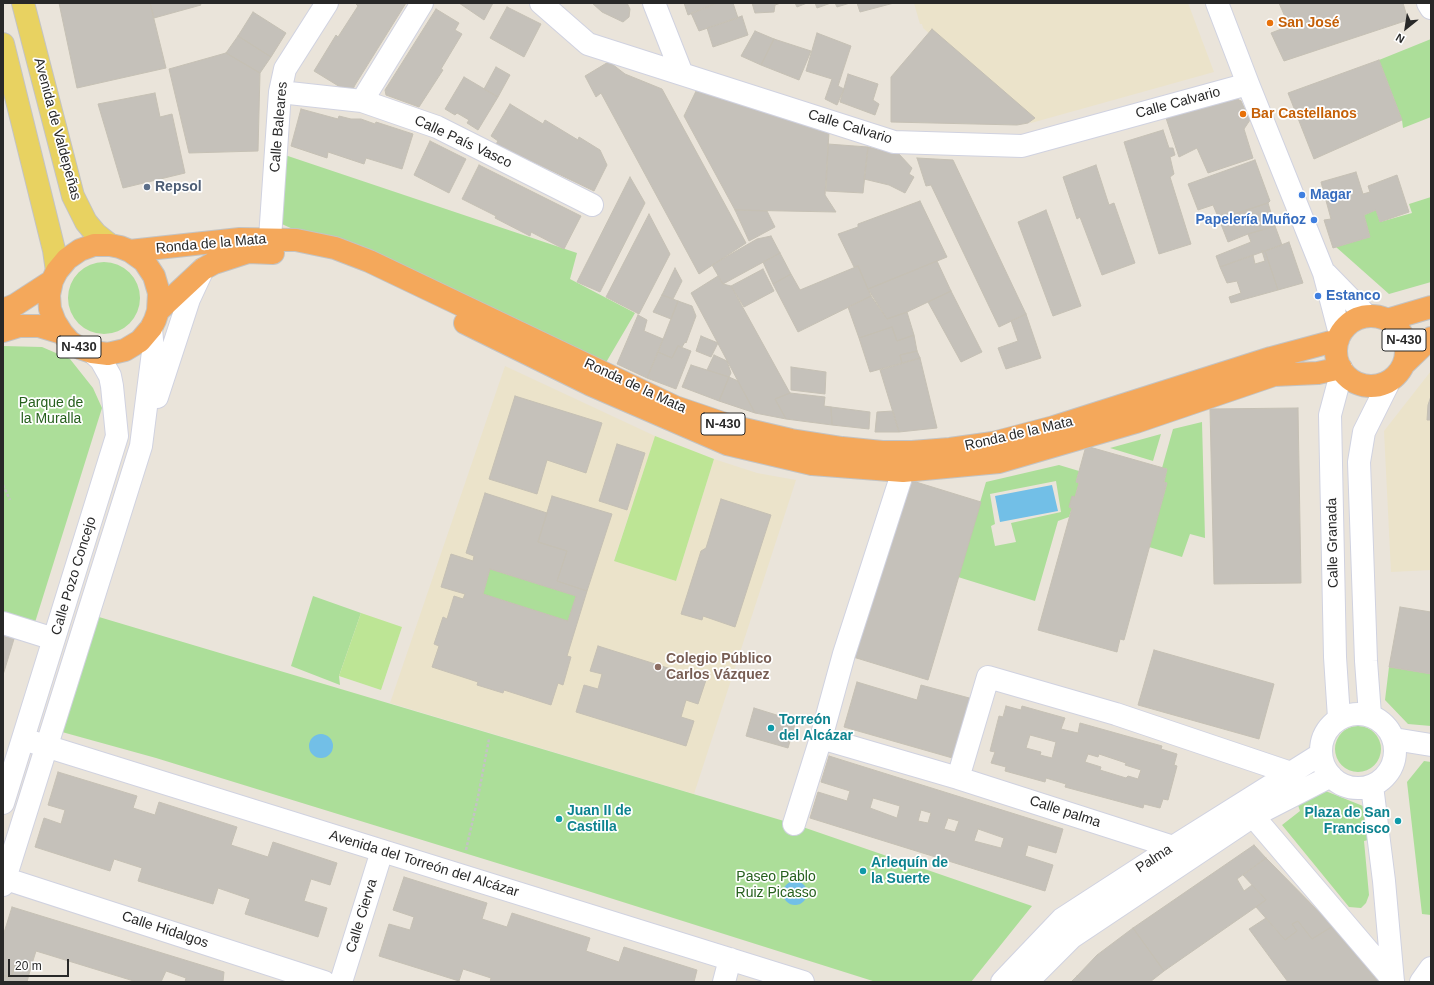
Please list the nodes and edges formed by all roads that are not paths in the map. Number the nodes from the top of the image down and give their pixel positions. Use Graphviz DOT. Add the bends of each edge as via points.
graph roads {
  1 [pos="23,3"];
  2 [pos="327,3"];
  3 [pos="422,3"];
  4 [pos="541,3"];
  5 [pos="654,3"];
  6 [pos="1217,3"];
  7 [pos="1428,3"];
  8 [pos="1431,8"];
  9 [pos="3,44"];
  10 [pos="682,74"];
  11 [pos="1248,84"];
  12 [pos="280,92"];
  13 [pos="362,100"];
  14 [pos="592,205"];
  15 [pos="270,238"];
  16 [pos="120,248"];
  17 [pos="203,269"];
  18 [pos="1324,273"];
  19 [pos="55,276"];
  20 [pos="1431,307"];
  21 [pos="3,310"];
  22 [pos="1377,318"];
  23 [pos="154,320"];
  24 [pos="3,331"];
  25 [pos="62,334"];
  26 [pos="1339,337"];
  27 [pos="1431,338"];
  28 [pos="92,352"];
  29 [pos="1405,363"];
  30 [pos="1341,369"];
  31 [pos="1389,382"];
  32 [pos="141,446"];
  33 [pos="903,471"];
  34 [pos="3,623"];
  35 [pos="54,639"];
  36 [pos="1370,715"];
  37 [pos="1339,718"];
  38 [pos="23,738"];
  39 [pos="821,738"];
  40 [pos="1394,739"];
  41 [pos="1431,745"];
  42 [pos="46,746"];
  43 [pos="1321,754"];
  44 [pos="1291,773"];
  45 [pos="1330,776"];
  46 [pos="958,778"];
  47 [pos="1372,786"];
  48 [pos="3,803"];
  49 [pos="1253,816"];
  50 [pos="794,824"];
  51 [pos="1172,847"];
  52 [pos="382,851"];
  53 [pos="4,880"];
  54 [pos="730,958"];
  55 [pos="1431,968"];
  56 [pos="1393,981"];
  57 [pos="324,982"];
  58 [pos="341,982"];
  59 [pos="724,982"];
  60 [pos="803,982"];
  61 [pos="1002,982"];
  62 [pos="1027,982"];
  63 [pos="1421,982"];
  1 -- 16 [label="main road, Avenida de Valdepeñas" via="73,196 86,222 96,234"];
  2 -- 12 [label="street, Calle Baleares" via="285,69"];
  3 -- 13 [label="street"];
  4 -- 10 [label="street, Calle Calvario" via="588,44"];
  5 -- 10 [label="street"];
  6 -- 11 [label="street"];
  7 -- 8 [label="street"];
  9 -- 19 [label="main road" via="54,250"];
  10 -- 11 [label="street, Calle Calvario" via="894,142 1022,146"];
  11 -- 18 [label="street"];
  12 -- 13 [label="street, Calle País Vasco"];
  12 -- 15 [label="street, Calle Baleares"];
  13 -- 14 [label="street, Calle País Vasco" via="437,128"];
  15 -- 16 [label="highway, Ronda de la Mata / N-430"];
  15 -- 26 [label="highway, Ronda de la Mata / N-430" via="335,248 369,261 675,407 730,426 791,440 882,452 950,449 993,443 1054,427"];
  16 -- 19 [label="highway, N-430" via="94,245 80,250 67,259"];
  16 -- 23 [label="highway" via="144,261 154,276 159,293"];
  17 -- 23 [label="highway, Ronda de la Mata / N-430"];
  17 -- 32 [label="street, Calle Pozo Concejo" via="189,299"];
  17 -- 33 [label="highway, Ronda de la Mata / N-430" via="248,252 297,254 330,261 362,272 591,385 727,444 812,464"];
  18 -- 22 [label="street"];
  18 -- 26 [label="street"];
  19 -- 21 [label="highway, N-430" via="15,305"];
  19 -- 25 [label="highway, N-430" via="50,295 50,308 54,322"];
  20 -- 22 [label="highway, N-430"];
  22 -- 26 [label="highway, N-430" via="1356,319"];
  22 -- 29 [label="highway, N-430" via="1397,327 1404,338"];
  23 -- 28 [label="highway, N-430" via="140,341 125,350 108,354"];
  23 -- 32 [label="street, Calle Pozo Concejo" via="153,352"];
  24 -- 25 [label="highway, N-430" via="19,326 40,326"];
  25 -- 28 [label="highway, N-430" via="70,342"];
  26 -- 30 [label="highway" via="1336,350"];
  27 -- 29 [label="highway, N-430"];
  28 -- 35 [label="street, Calle Pozo Concejo" via="101,360 110,376 117,436"];
  29 -- 31 [label="highway, N-430"];
  30 -- 31 [label="highway" via="1351,380 1363,385 1376,386"];
  30 -- 33 [label="highway, Ronda de la Mata / N-430" via="1274,375 1136,422 999,462"];
  30 -- 37 [label="street, Calle Granada" via="1330,415 1335,657"];
  31 -- 36 [label="street, Calle Granada" via="1364,432 1359,462"];
  32 -- 42 [label="street, Calle Pozo Concejo"];
  33 -- 39 [label="street" via="844,654"];
  34 -- 35 [label="street"];
  35 -- 38 [label="street, Calle Pozo Concejo"];
  36 -- 37 [label="street" via="1348,714"];
  36 -- 40 [label="street" via="1378,718 1389,729"];
  37 -- 43 [label="street" via="1331,725 1322,740"];
  38 -- 42 [label="street, Avenida del Torreón del Alcázar"];
  38 -- 48 [label="street, Calle Pozo Concejo"];
  39 -- 46 [label="street, Calle palma"];
  39 -- 50 [label="street"];
  40 -- 41 [label="street"];
  40 -- 47 [label="street" via="1396,752 1392,768 1383,780"];
  42 -- 52 [label="street, Avenida del Torreón del Alcázar"];
  42 -- 53 [label="street, Calle Pozo Concejo"];
  43 -- 44 [label="street, Palma"];
  43 -- 45 [label="street"];
  44 -- 46 [label="street" via="1116,714 988,677"];
  44 -- 51 [label="street, Palma"];
  45 -- 47 [label="street" via="1345,786"];
  45 -- 49 [label="street, Palma"];
  46 -- 51 [label="street, Calle palma"];
  47 -- 56 [label="street"];
  49 -- 56 [label="street"];
  49 -- 62 [label="street, Palma" via="1072,937"];
  51 -- 61 [label="street, Palma" via="1062,919"];
  52 -- 54 [label="street, Avenida del Torreón del Alcázar"];
  52 -- 58 [label="street, Calle Cierva"];
  53 -- 57 [label="street, Calle Hidalgos"];
  54 -- 59 [label="street"];
  54 -- 60 [label="street, Avenida del Torreón del Alcázar"];
  55 -- 63 [label="street"];
}
